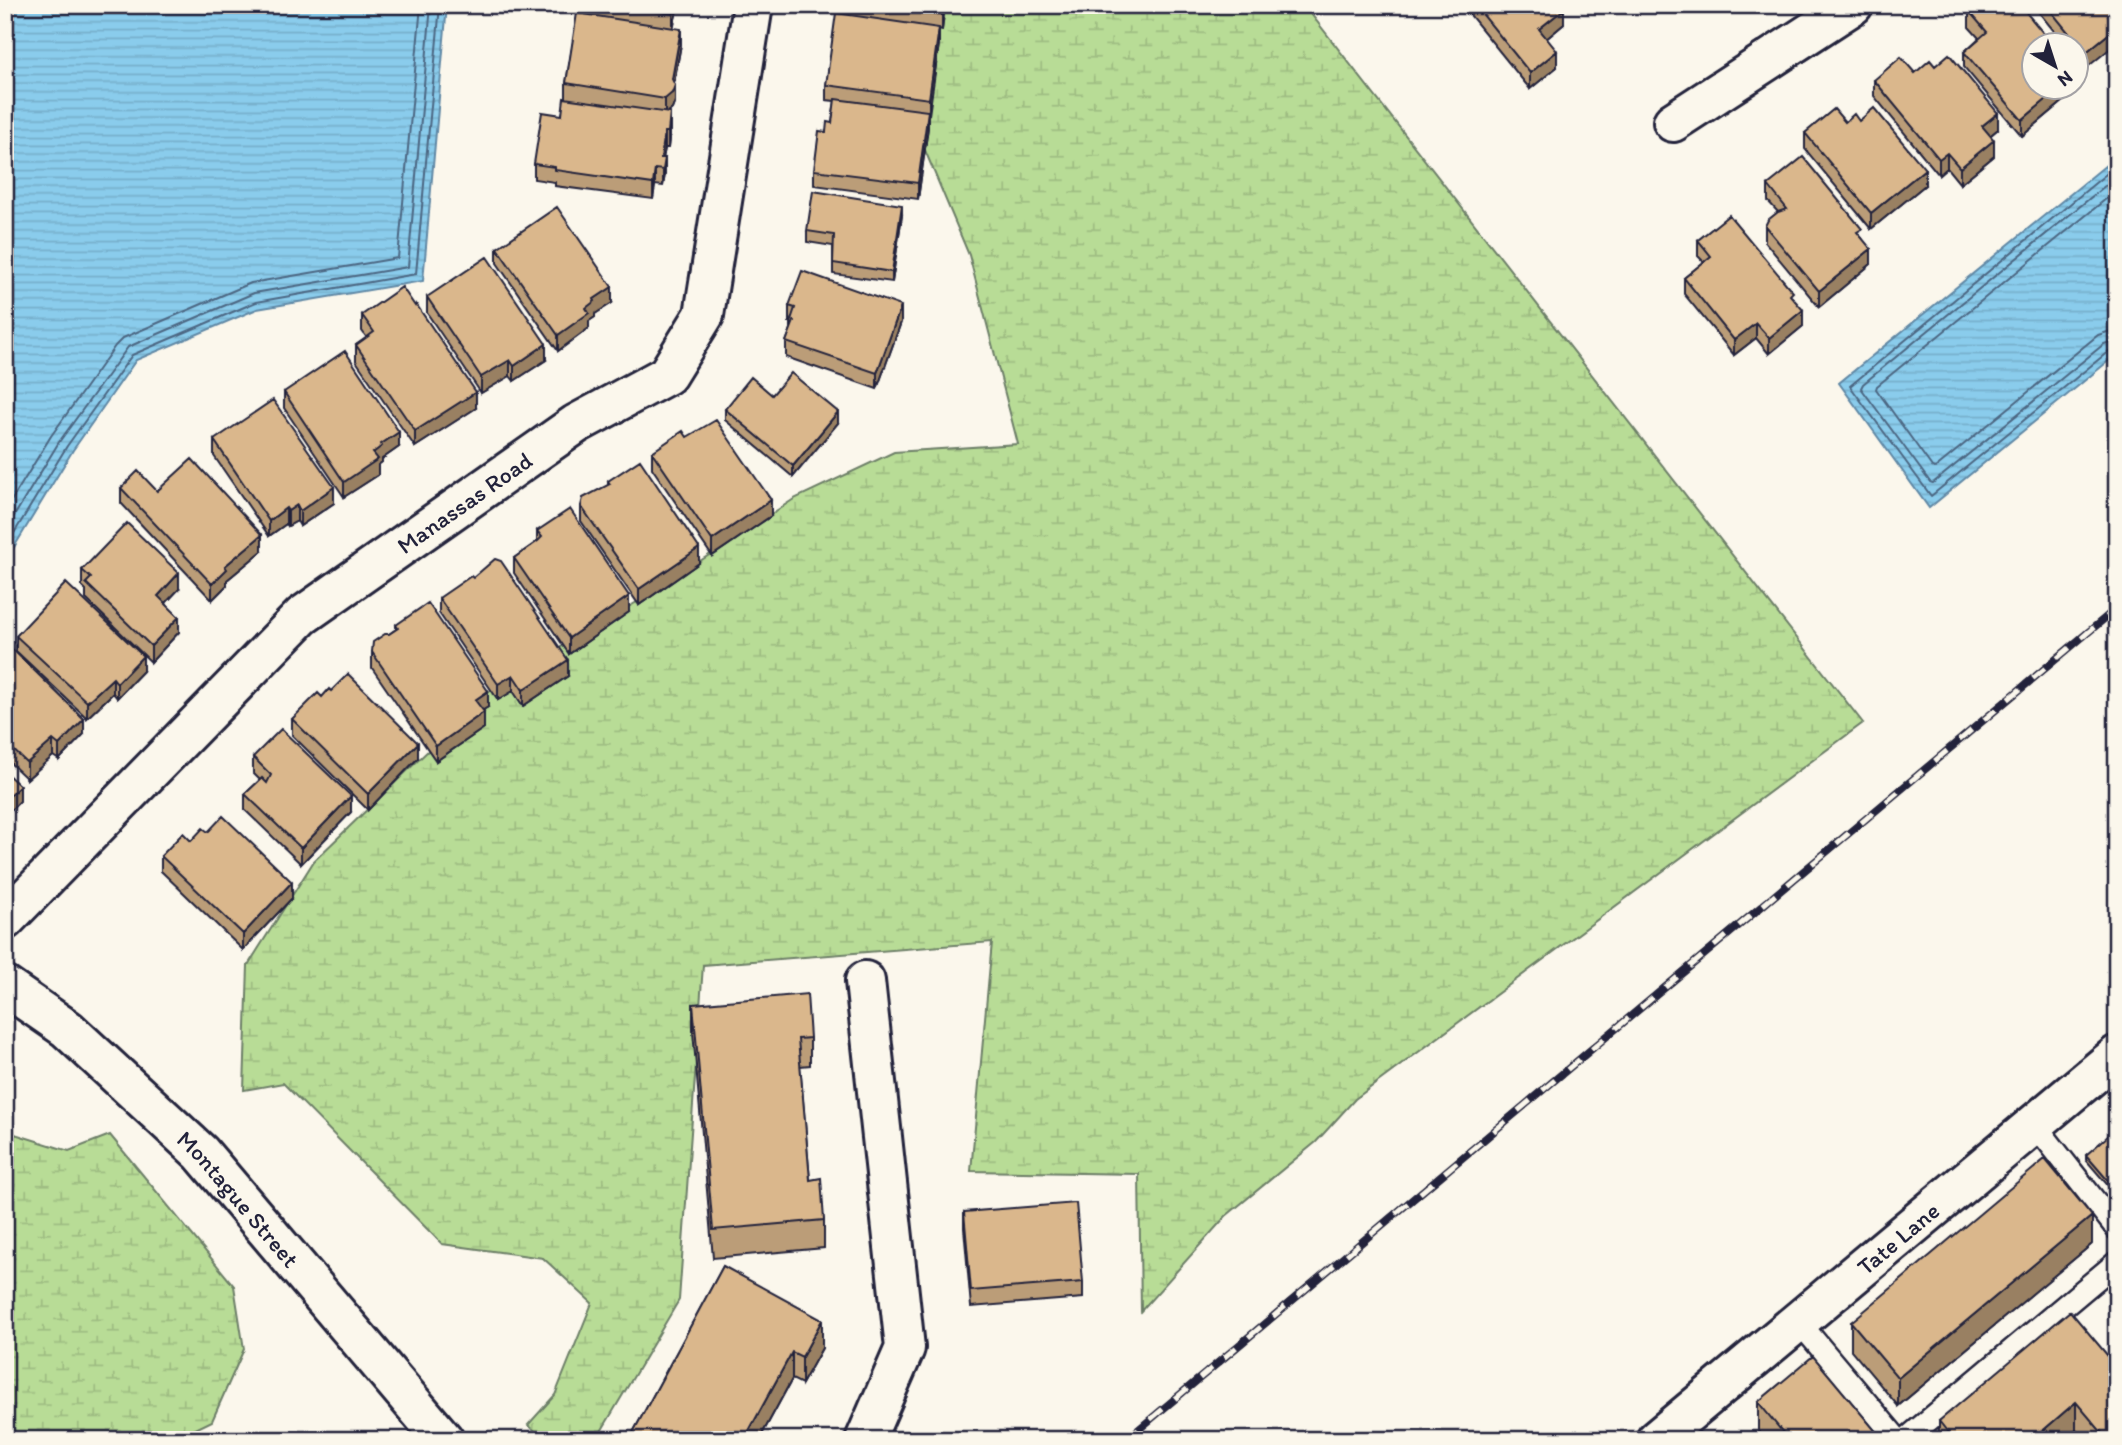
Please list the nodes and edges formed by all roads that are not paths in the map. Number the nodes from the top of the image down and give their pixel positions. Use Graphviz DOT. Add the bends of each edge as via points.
graph roads {
  1 [pos="753,5"];
  2 [pos="1853,5"];
  3 [pos="1672,122"];
  4 [pos="5,920"];
  5 [pos="865,981"];
  6 [pos="5,986"];
  7 [pos="2117,1055"];
  8 [pos="2033,1122"];
  9 [pos="2117,1229"];
  10 [pos="2117,1262"];
  11 [pos="1798,1321"];
  12 [pos="1677,1433"];
  13 [pos="444,1440"];
  14 [pos="865,1440"];
  15 [pos="1898,1440"];
  16 [pos="1905,1440"];
  1 -- 4 [label="street, Manassas Road" via="704,316 667,375 576,424 302,616"];
  2 -- 3 [label="street"];
  5 -- 14 [label="street" via="905,1348"];
  6 -- 13 [label="street, Montague Street" via="68,1029 201,1153"];
  7 -- 8 [label="street, Tate Lane"];
  8 -- 9 [label="lane"];
  8 -- 11 [label="street, Tate Lane"];
  10 -- 16 [label="lane"];
  11 -- 12 [label="street, Tate Lane"];
  11 -- 15 [label="lane"];
}
